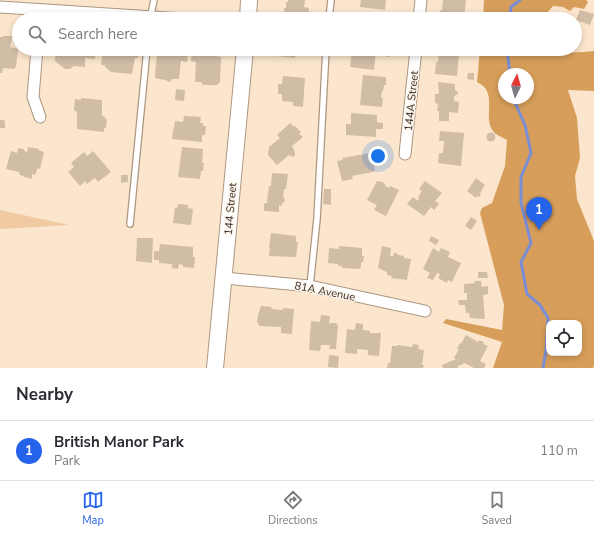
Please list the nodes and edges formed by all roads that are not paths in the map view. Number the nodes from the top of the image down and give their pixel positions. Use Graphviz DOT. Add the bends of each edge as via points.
graph roads {
  1 [pos="154,0"];
  2 [pos="250,0"];
  3 [pos="331,0"];
  4 [pos="421,0"];
  5 [pos="0,7"];
  6 [pos="29,12"];
  7 [pos="151,12"];
  8 [pos="249,12"];
  9 [pos="330,12"];
  10 [pos="420,12"];
  11 [pos="36,56"];
  12 [pos="146,56"];
  13 [pos="244,56"];
  14 [pos="326,56"];
  15 [pos="415,56"];
  16 [pos="40,117"];
  17 [pos="405,154"];
  18 [pos="130,224"];
  19 [pos="224,278"];
  20 [pos="310,286"];
  21 [pos="425,311"];
  22 [pos="215,368"];
  1 -- 7 [label="lane"];
  2 -- 8 [label="main road"];
  3 -- 9 [label="lane"];
  4 -- 10 [label="street"];
  5 -- 6 [label="street"];
  11 -- 16 [label="street" via="33,97"];
  12 -- 18 [label="lane"];
  13 -- 19 [label="main road, 144 Street"];
  14 -- 20 [label="lane" via="317,219"];
  15 -- 17 [label="street, 144A Street"];
  19 -- 20 [label="street, 81A Avenue"];
  19 -- 22 [label="main road, 144 Street"];
  20 -- 21 [label="street, 81A Avenue"];
}
